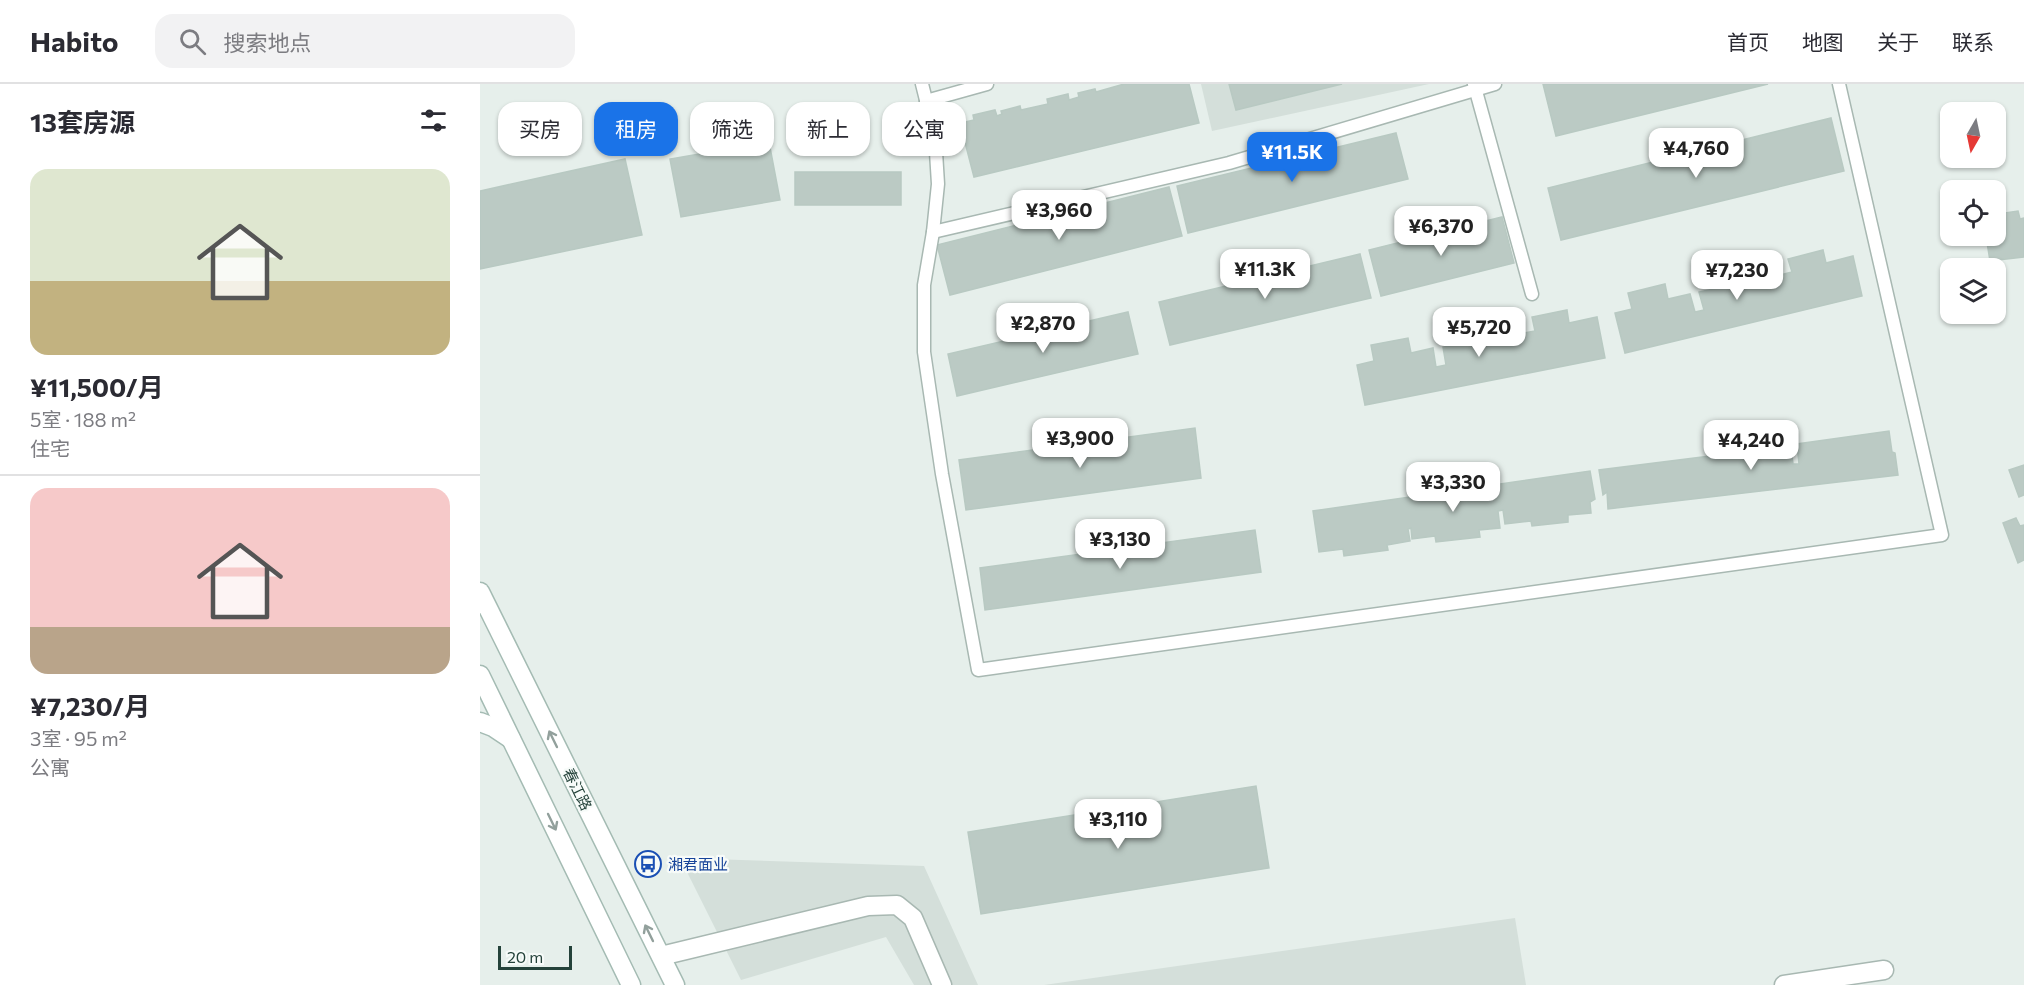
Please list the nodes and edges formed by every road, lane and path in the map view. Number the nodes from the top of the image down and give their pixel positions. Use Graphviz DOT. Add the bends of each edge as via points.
graph roads {
  1 [pos="922,84"];
  2 [pos="987,84"];
  3 [pos="1495,84"];
  4 [pos="1839,84"];
  5 [pos="1475,87"];
  6 [pos="926,101"];
  7 [pos="933,232"];
  8 [pos="1532,294"];
  9 [pos="480,592"];
  10 [pos="480,675"];
  11 [pos="480,722"];
  12 [pos="511,739"];
  13 [pos="661,956"];
  14 [pos="1884,970"];
  15 [pos="631,985"];
  16 [pos="675,985"];
  17 [pos="942,985"];
  18 [pos="1784,985"];
  1 -- 6 [label="lane"];
  2 -- 6 [label="lane"];
  3 -- 5 [label="lane"];
  4 -- 7 [label="lane" via="1942,535 978,670 924,352 924,285"];
  5 -- 7 [label="lane" via="1229,162"];
  5 -- 8 [label="lane"];
  6 -- 7 [label="lane" via="935,136 937,172"];
  13 -- 9 [label="main road, 春江路, one-way"];
  10 -- 12 [label="main road"];
  11 -- 12 [label="main road"];
  12 -- 15 [label="main road, one-way"];
  13 -- 16 [label="main road, 春江路"];
  13 -- 17 [label="main road" via="868,906 897,905 913,918"];
  14 -- 18 [label="main road"];
}
